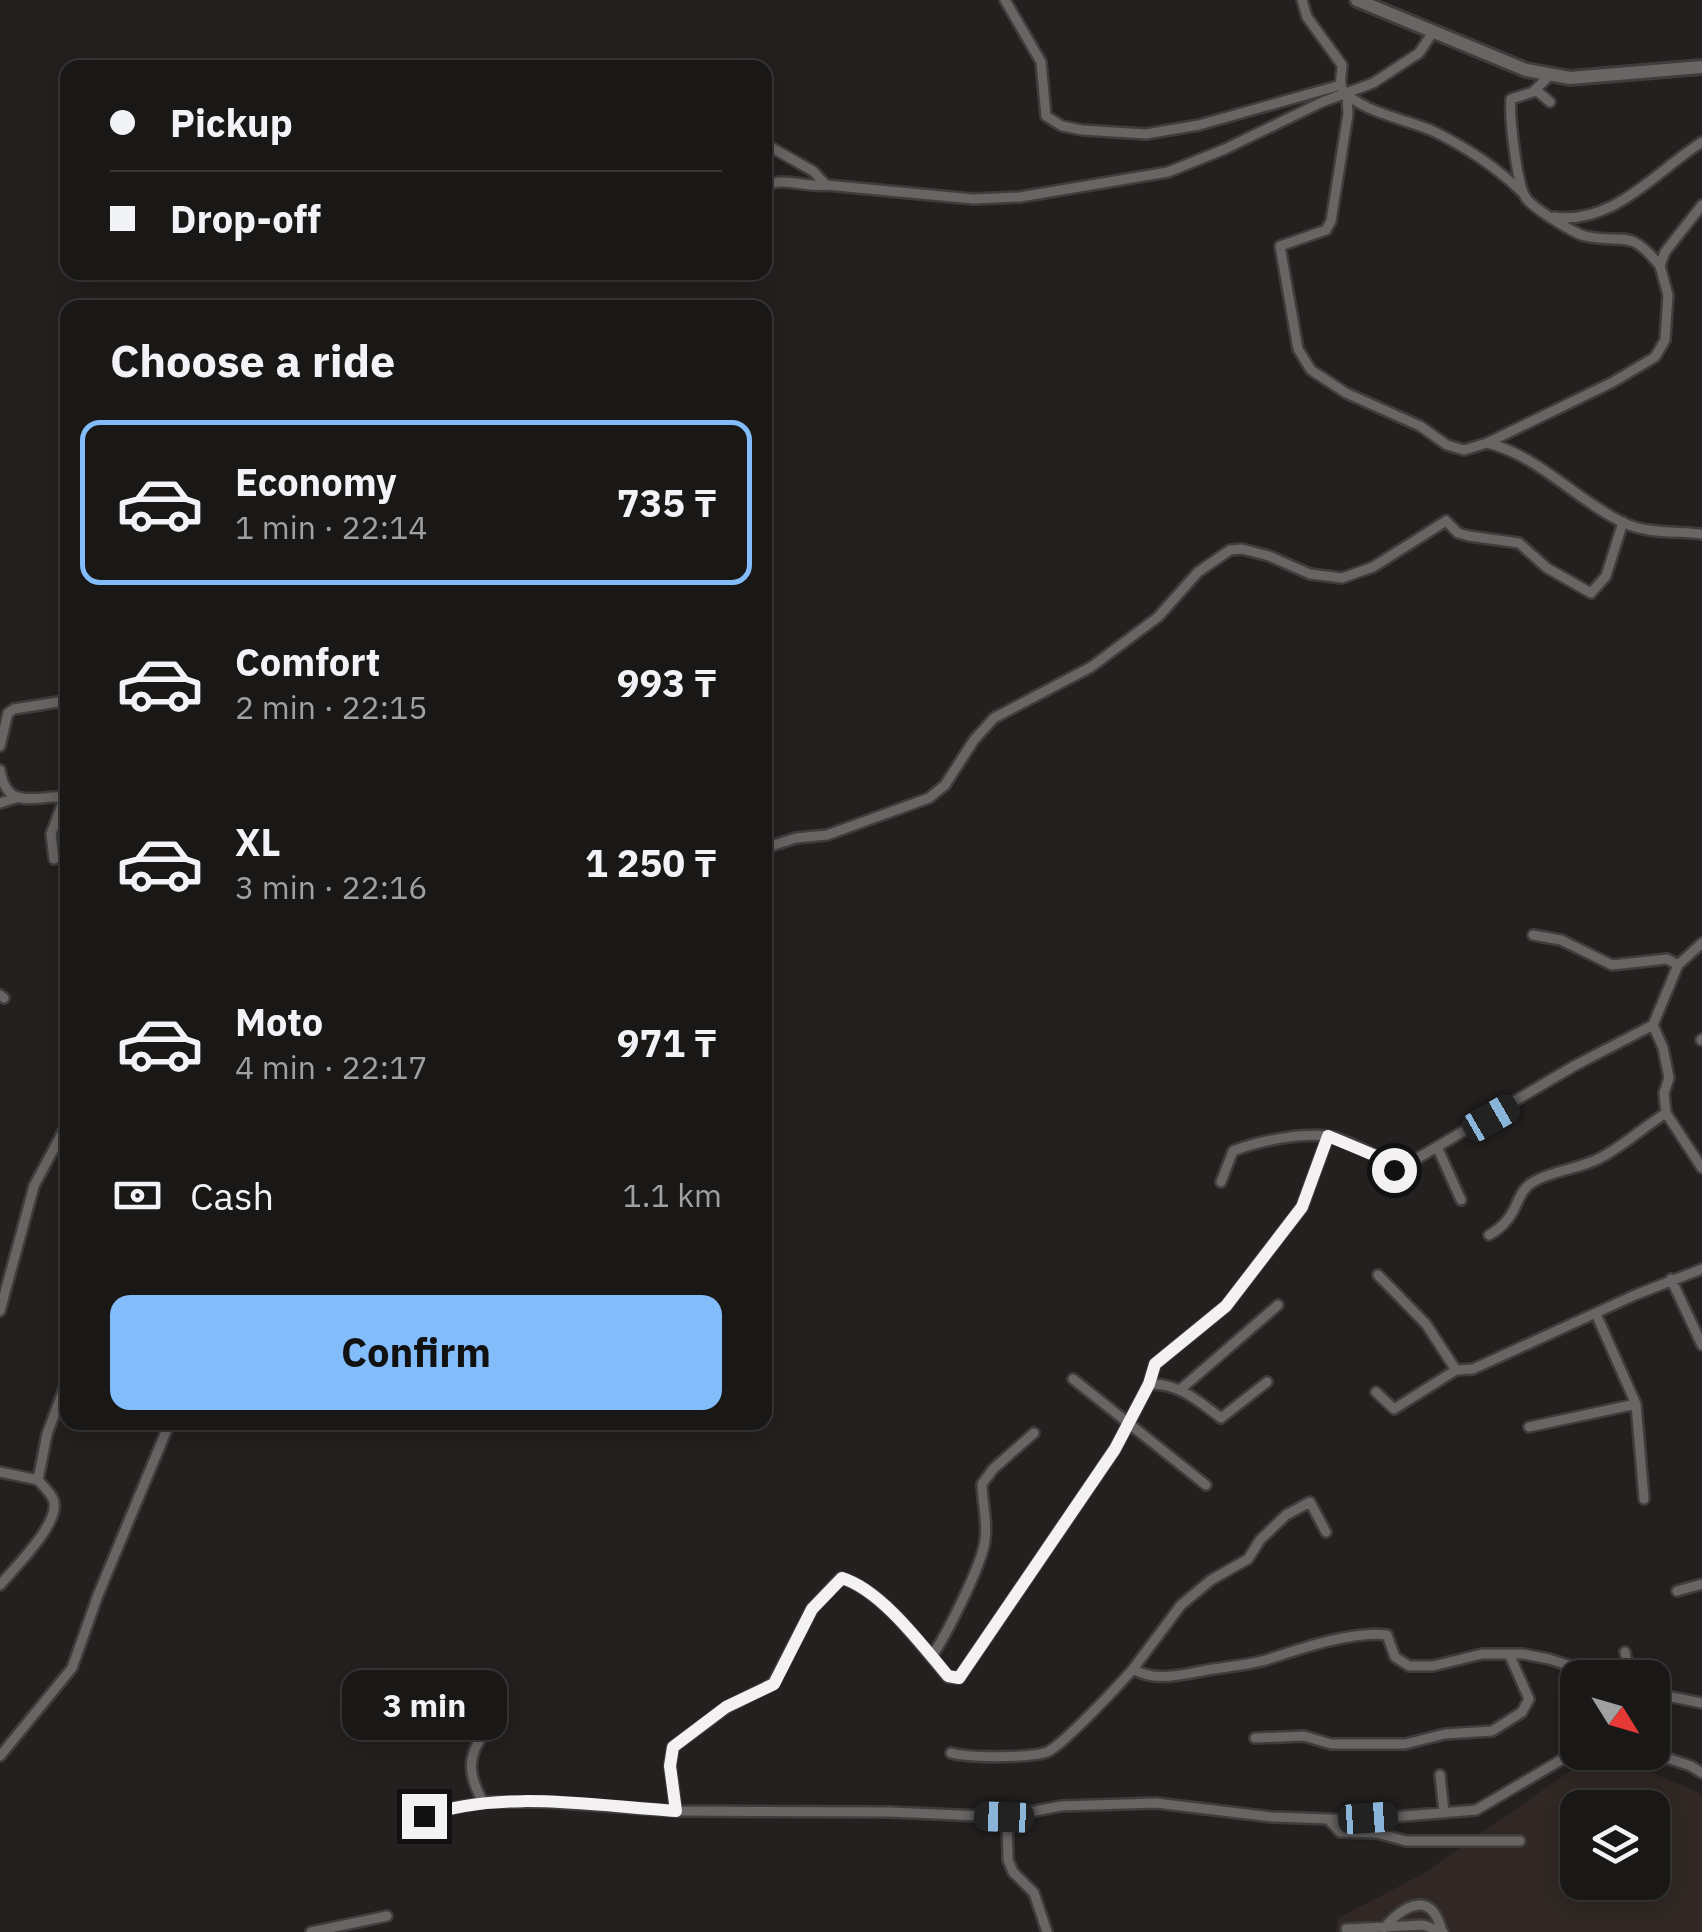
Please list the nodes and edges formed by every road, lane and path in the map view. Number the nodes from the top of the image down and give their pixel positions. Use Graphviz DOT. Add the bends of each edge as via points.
graph roads {
  1 [pos="1005,0"];
  2 [pos="1302,0"];
  3 [pos="1357,0"];
  4 [pos="1433,32"];
  5 [pos="1702,67"];
  6 [pos="1549,76"];
  7 [pos="1344,89"];
  8 [pos="1536,90"];
  9 [pos="1550,102"];
  10 [pos="1702,142"];
  11 [pos="772,148"];
  12 [pos="772,184"];
  13 [pos="826,185"];
  14 [pos="1522,192"];
  15 [pos="1702,205"];
  16 [pos="1552,217"];
  17 [pos="1660,266"];
  18 [pos="1486,444"];
  19 [pos="1623,522"];
  20 [pos="1702,534"];
  21 [pos="0,701"];
  22 [pos="58,702"];
  23 [pos="4,713"];
  24 [pos="0,746"];
  25 [pos="0,770"];
  26 [pos="60,797"];
  27 [pos="16,798"];
  28 [pos="0,803"];
  29 [pos="60,812"];
  30 [pos="772,846"];
  31 [pos="54,859"];
  32 [pos="1534,935"];
  33 [pos="1702,943"];
  34 [pos="1678,965"];
  35 [pos="1653,1025"];
  36 [pos="1666,1113"];
  37 [pos="1328,1136"];
  38 [pos="60,1137"];
  39 [pos="1438,1149"];
  40 [pos="1702,1168"];
  41 [pos="1221,1182"];
  42 [pos="1462,1200"];
  43 [pos="1489,1235"];
  44 [pos="1702,1260"];
  45 [pos="1698,1270"];
  46 [pos="1378,1274"];
  47 [pos="1670,1279"];
  48 [pos="1278,1305"];
  49 [pos="0,1311"];
  50 [pos="1596,1314"];
  51 [pos="1702,1345"];
  52 [pos="1456,1370"];
  53 [pos="1074,1379"];
  54 [pos="1267,1382"];
  55 [pos="1149,1384"];
  56 [pos="1181,1388"];
  57 [pos="1376,1392"];
  58 [pos="60,1400"];
  59 [pos="1636,1404"];
  60 [pos="1129,1424"];
  61 [pos="1529,1427"];
  62 [pos="167,1430"];
  63 [pos="1034,1433"];
  64 [pos="0,1472"];
  65 [pos="38,1480"];
  66 [pos="1206,1485"];
  67 [pos="1644,1498"];
  68 [pos="1326,1532"];
  69 [pos="1702,1584"];
  70 [pos="0,1585"];
  71 [pos="1677,1591"];
  72 [pos="1625,1652"];
  73 [pos="1510,1656"];
  74 [pos="931,1658"];
  75 [pos="1627,1660"];
  76 [pos="1560,1662"];
  77 [pos="1133,1669"];
  78 [pos="1670,1697"];
  79 [pos="1702,1703"];
  80 [pos="492,1731"];
  81 [pos="1255,1738"];
  82 [pos="951,1753"];
  83 [pos="0,1756"];
  84 [pos="1670,1759"];
  85 [pos="1560,1761"];
  86 [pos="1702,1774"];
  87 [pos="1440,1775"];
  88 [pos="483,1802"];
  89 [pos="676,1811"];
  90 [pos="1444,1812"];
  91 [pos="1008,1816"];
  92 [pos="1329,1820"];
  93 [pos="406,1823"];
  94 [pos="1520,1841"];
  95 [pos="387,1916"];
  96 [pos="1384,1928"];
  97 [pos="1346,1929"];
  98 [pos="312,1932"];
  99 [pos="1047,1932"];
  100 [pos="1442,1932"];
  1 -- 7 [label="street" via="1041,62 1046,116 1062,126 1118,134 1173,130"];
  2 -- 7 [label="street" via="1342,65"];
  3 -- 4 [label="street"];
  4 -- 6 [label="street"];
  4 -- 7 [label="street" via="1414,58 1373,83"];
  5 -- 6 [label="street"];
  6 -- 8 [label="street"];
  7 -- 13 [label="street" via="1168,172 1020,197 932,197"];
  7 -- 14 [label="street" via="1379,112 1433,131"];
  7 -- 18 [label="street" via="1348,114 1331,221 1326,230 1280,246 1298,349 1326,382 1420,426 1446,446"];
  8 -- 9 [label="street"];
  8 -- 14 [label="street" via="1511,99"];
  10 -- 16 [label="street" via="1600,213"];
  11 -- 13 [label="street"];
  12 -- 13 [label="street"];
  14 -- 16 [label="street"];
  15 -- 17 [label="street"];
  16 -- 17 [label="street" via="1586,236 1636,242"];
  17 -- 18 [label="street" via="1668,295 1664,340 1655,357"];
  18 -- 19 [label="street" via="1521,458"];
  19 -- 20 [label="street"];
  19 -- 30 [label="street" via="1606,576 1591,592 1518,543 1458,533 1446,521 1373,567 1342,578 1230,550 1091,667 994,718 929,798 827,835"];
  21 -- 23 [label="street"];
  22 -- 23 [label="street"];
  23 -- 24 [label="street"];
  25 -- 27 [label="street" via="6,791"];
  26 -- 27 [label="street"];
  27 -- 28 [label="street"];
  29 -- 31 [label="street" via="51,834"];
  32 -- 34 [label="street" via="1561,940 1604,964 1667,959"];
  33 -- 34 [label="street"];
  34 -- 35 [label="street"];
  35 -- 36 [label="street" via="1670,1078"];
  35 -- 39 [label="street"];
  36 -- 40 [label="street"];
  36 -- 43 [label="street" via="1598,1160 1532,1182 1507,1224"];
  37 -- 39 [label="street" via="1388,1161 1396,1171"];
  37 -- 41 [label="street" via="1233,1151"];
  37 -- 55 [label="street" via="1302,1207 1226,1306 1155,1364"];
  38 -- 49 [label="street" via="34,1186"];
  39 -- 42 [label="street"];
  44 -- 45 [label="street"];
  45 -- 47 [label="street"];
  46 -- 52 [label="street" via="1426,1324"];
  47 -- 50 [label="street"];
  47 -- 51 [label="street"];
  48 -- 56 [label="street"];
  50 -- 52 [label="street"];
  50 -- 59 [label="street"];
  52 -- 57 [label="street" via="1394,1409"];
  53 -- 60 [label="street"];
  54 -- 56 [label="street" via="1221,1418"];
  55 -- 56 [label="street"];
  55 -- 60 [label="street"];
  58 -- 65 [label="street"];
  59 -- 61 [label="street"];
  59 -- 67 [label="street"];
  60 -- 66 [label="street"];
  60 -- 74 [label="street" via="959,1678"];
  62 -- 83 [label="street" via="72,1668"];
  63 -- 74 [label="street" via="982,1484 985,1542"];
  64 -- 65 [label="street"];
  65 -- 70 [label="street" via="53,1498 54,1514"];
  68 -- 77 [label="street" via="1310,1502 1286,1515 1248,1559 1181,1604"];
  69 -- 71 [label="street"];
  72 -- 75 [label="street"];
  73 -- 76 [label="street"];
  73 -- 77 [label="street" via="1409,1666 1395,1656 1387,1635 1377,1634 1186,1675 1155,1677"];
  73 -- 81 [label="street" via="1529,1698 1522,1712 1492,1731 1404,1744"];
  74 -- 89 [label="street" via="902,1622 842,1578 812,1609 774,1684 726,1707 673,1747"];
  77 -- 82 [label="street" via="1046,1752"];
  78 -- 79 [label="street"];
  80 -- 88 [label="street" via="477,1742 470,1760"];
  84 -- 86 [label="street"];
  85 -- 90 [label="street" via="1476,1810"];
  87 -- 90 [label="street"];
  88 -- 89 [label="street"];
  88 -- 93 [label="street"];
  89 -- 91 [label="street"];
  90 -- 92 [label="street"];
  91 -- 92 [label="street" via="1061,1806 1156,1803"];
  91 -- 99 [label="street" via="1008,1860 1034,1893"];
  92 -- 94 [label="street" via="1340,1832 1406,1842"];
  95 -- 98 [label="street"];
  96 -- 97 [label="street"];
  96 -- 100 [label="street" via="1422,1925"];
  96 -- 100 [label="street" via="1412,1905 1429,1906"];
}
